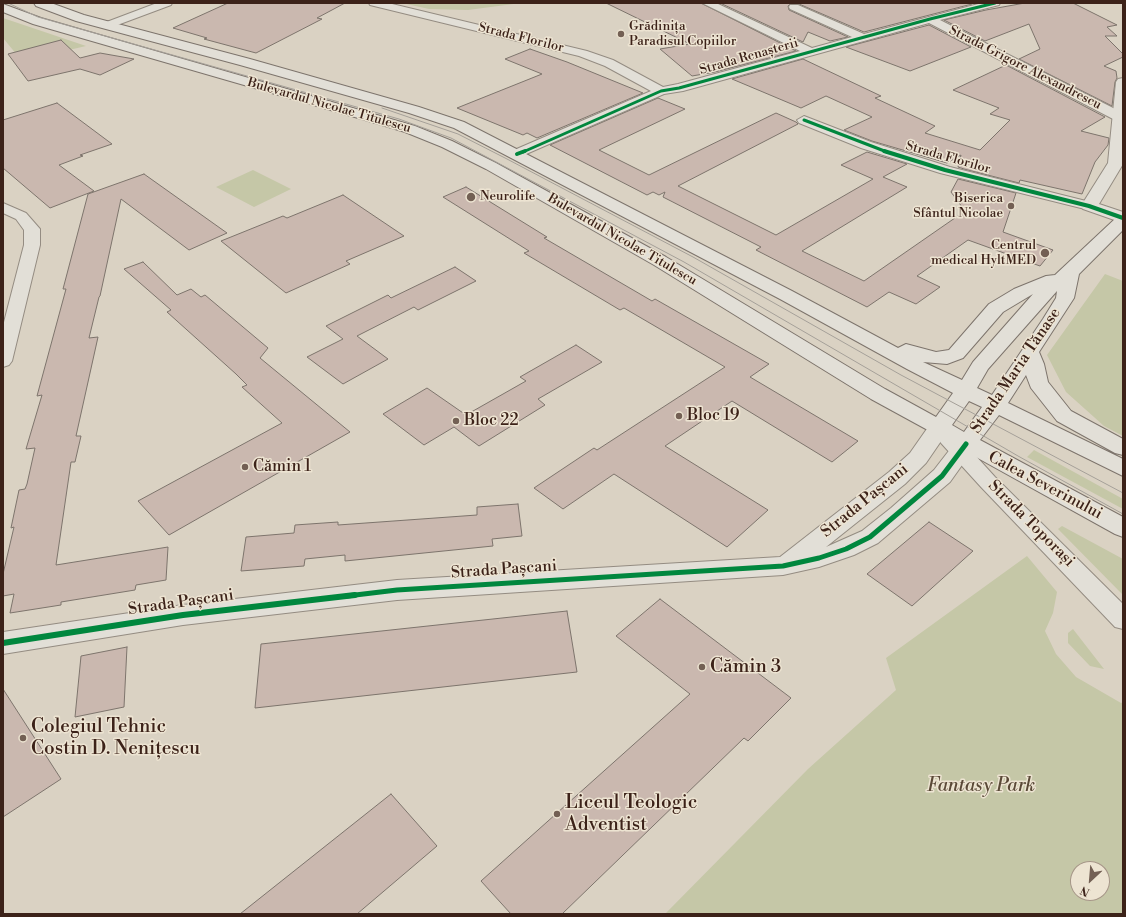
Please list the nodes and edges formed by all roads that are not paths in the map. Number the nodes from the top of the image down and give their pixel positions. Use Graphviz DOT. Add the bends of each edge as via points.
graph roads {
  1 [pos="40,3"];
  2 [pos="167,3"];
  3 [pos="374,3"];
  4 [pos="708,3"];
  5 [pos="995,3"];
  6 [pos="794,7"];
  7 [pos="3,8"];
  8 [pos="930,19"];
  9 [pos="108,25"];
  10 [pos="862,37"];
  11 [pos="811,52"];
  12 [pos="1123,82"];
  13 [pos="661,91"];
  14 [pos="1120,118"];
  15 [pos="804,120"];
  16 [pos="517,154"];
  17 [pos="1089,206"];
  18 [pos="3,207"];
  19 [pos="1123,218"];
  20 [pos="1123,221"];
  21 [pos="1070,273"];
  22 [pos="852,331"];
  23 [pos="1029,352"];
  24 [pos="3,361"];
  25 [pos="966,390"];
  26 [pos="995,405"];
  27 [pos="938,428"];
  28 [pos="963,448"];
  29 [pos="1123,448"];
  30 [pos="1123,468"];
  31 [pos="1123,528"];
  32 [pos="783,566"];
  33 [pos="1123,620"];
  34 [pos="3,643"];
  1 -- 9 [label="main road, Bulevardul Nicolae Titulescu"];
  2 -- 9 [label="street"];
  3 -- 13 [label="street, Strada Florilor" via="583,53 609,63"];
  4 -- 11 [label="street"];
  5 -- 8 [label="street, Strada Renașterii"];
  6 -- 10 [label="street"];
  7 -- 27 [label="main road, Bulevardul Nicolae Titulescu" via="37,21 390,123 447,144 660,260"];
  8 -- 10 [label="street, Strada Renașterii"];
  8 -- 14 [label="street, Strada Grigore Alexandrescu"];
  9 -- 16 [label="main road, Bulevardul Nicolae Titulescu" via="414,110 459,125"];
  10 -- 11 [label="street, Strada Renașterii"];
  11 -- 13 [label="street, Strada Renașterii"];
  12 -- 14 [label="main road"];
  13 -- 16 [label="street, Strada Renașterii"];
  14 -- 17 [label="main road" via="1116,163"];
  15 -- 17 [label="street, Strada Florilor" via="866,145 944,170"];
  16 -- 22 [label="main road, Bulevardul Nicolae Titulescu"];
  17 -- 19 [label="main road"];
  18 -- 24 [label="street" via="21,216 32,229 32,245"];
  20 -- 21 [label="main road, Strada Maria Tănase"];
  21 -- 22 [label="main road" via="1020,293 996,308 956,354 947,358 925,356"];
  21 -- 23 [label="main road, Strada Maria Tănase" via="1065,298"];
  21 -- 25 [label="main road, Strada Maria Tănase" via="1046,291 993,350"];
  22 -- 25 [label="main road, Bulevardul Nicolae Titulescu"];
  23 -- 26 [label="main road, Strada Maria Tănase" via="1013,381"];
  23 -- 29 [label="main road" via="1038,383 1064,416"];
  25 -- 26 [label="main road, Bulevardul Nicolae Titulescu"];
  25 -- 27 [label="main road, Strada Maria Tănase"];
  26 -- 28 [label="main road, Strada Maria Tănase"];
  26 -- 30 [label="main road"];
  27 -- 28 [label="main road, Bulevardul Nicolae Titulescu"];
  27 -- 32 [label="main road, Strada Pașcani" via="918,458 897,478"];
  28 -- 31 [label="main road, Calea Severinului"];
  28 -- 32 [label="main road, Strada Pașcani" via="942,476 870,537 819,558"];
  28 -- 33 [label="street, Strada Toporași"];
  32 -- 34 [label="main road, Strada Pașcani" via="397,590 183,615"];
}
